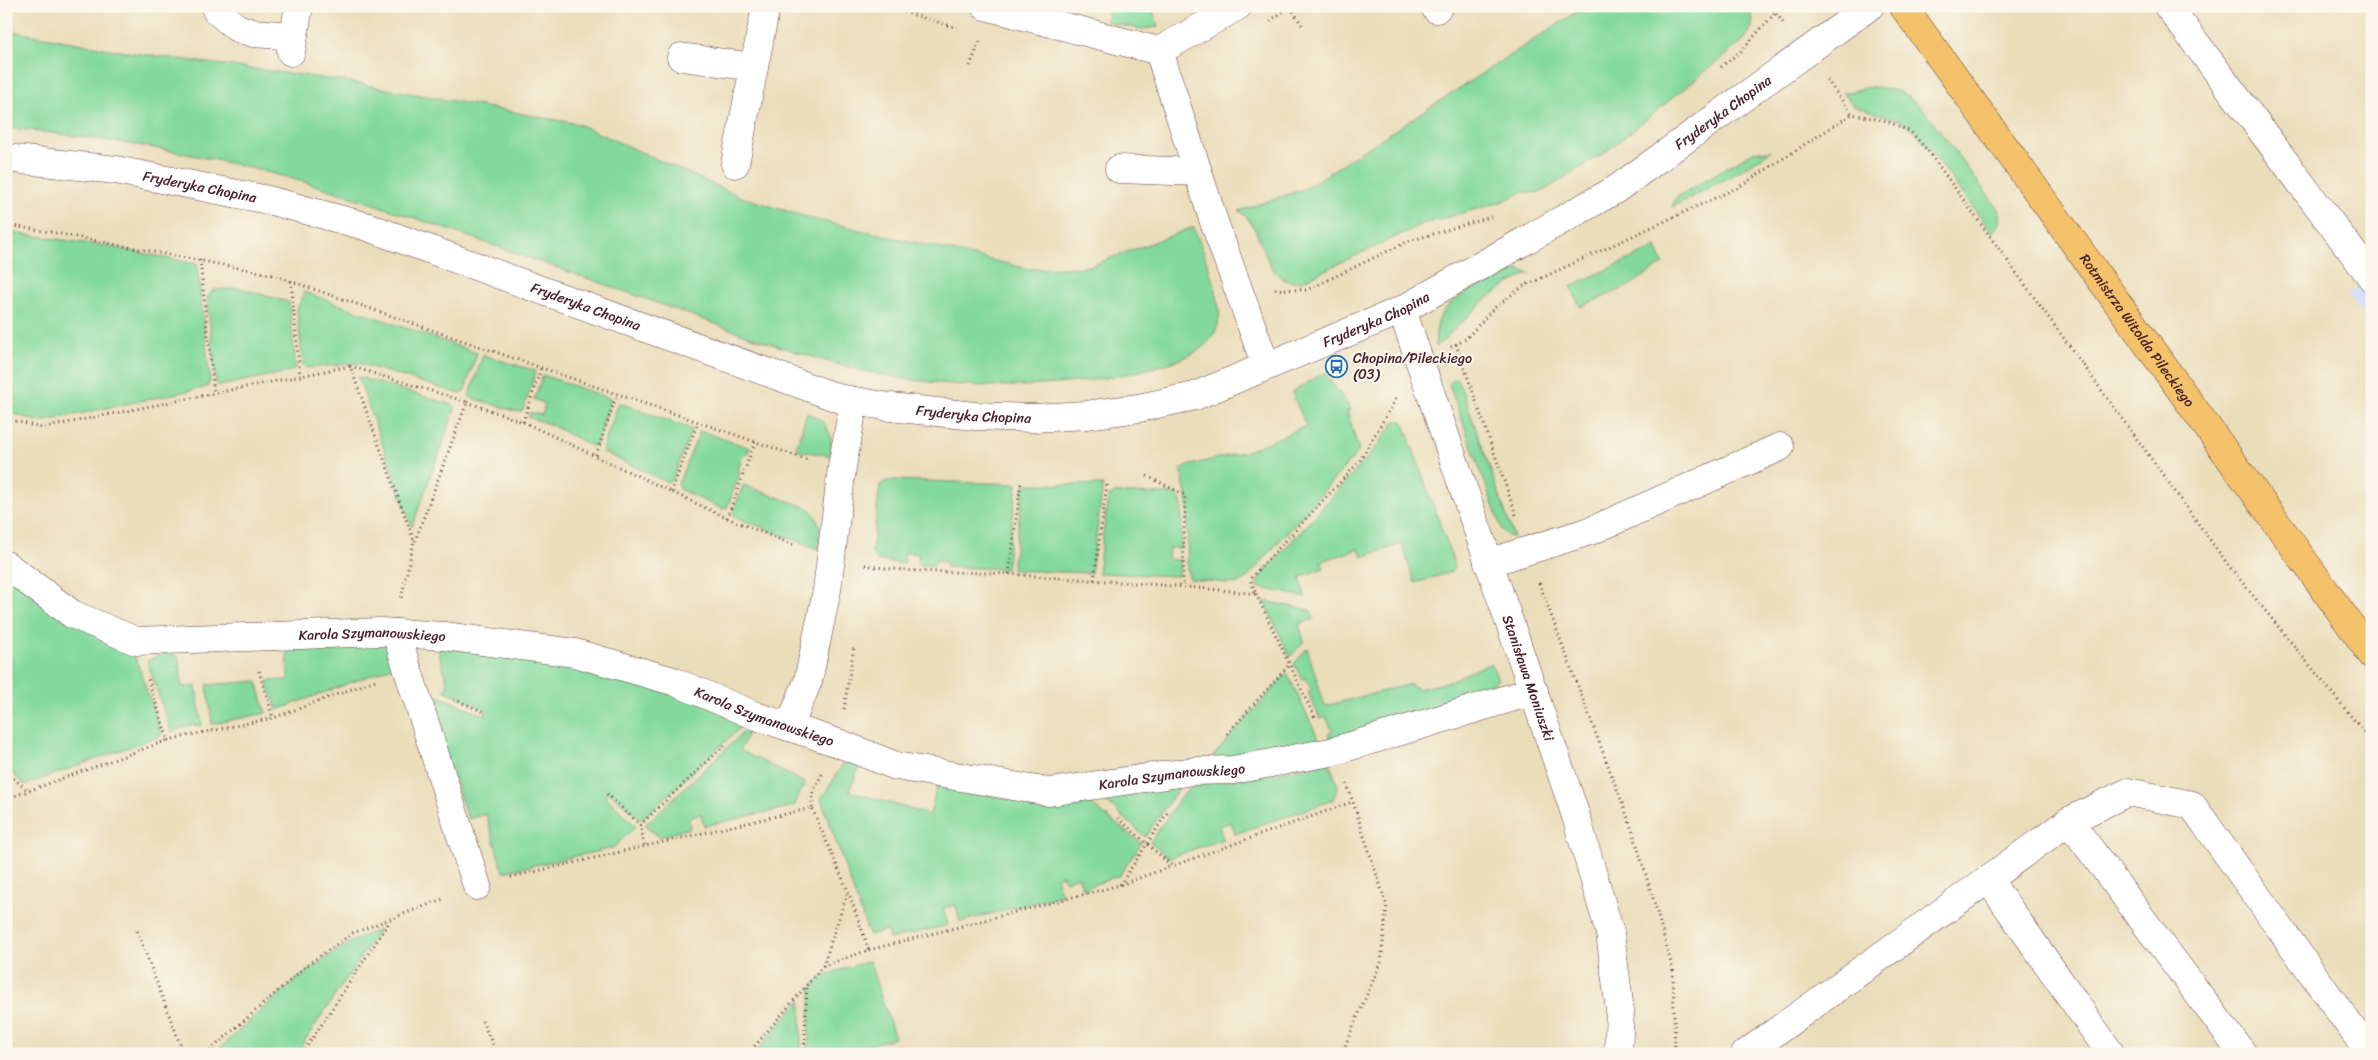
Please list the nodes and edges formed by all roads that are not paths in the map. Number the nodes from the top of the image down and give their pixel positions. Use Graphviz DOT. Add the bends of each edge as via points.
graph roads {
  1 [pos="299,6"];
  2 [pos="766,6"];
  3 [pos="985,6"];
  4 [pos="1238,6"];
  5 [pos="1870,6"];
  6 [pos="1903,6"];
  7 [pos="2168,6"];
  8 [pos="216,10"];
  9 [pos="1159,51"];
  10 [pos="681,57"];
  11 [pos="754,67"];
  12 [pos="6,158"];
  13 [pos="735,164"];
  14 [pos="1119,169"];
  15 [pos="1198,172"];
  16 [pos="2372,278"];
  17 [pos="1402,310"];
  18 [pos="1266,366"];
  19 [pos="854,401"];
  20 [pos="1780,447"];
  21 [pos="1488,563"];
  22 [pos="6,564"];
  23 [pos="396,633"];
  24 [pos="2372,655"];
  25 [pos="1534,691"];
  26 [pos="789,727"];
  27 [pos="2069,821"];
  28 [pos="1988,879"];
  29 [pos="477,886"];
  30 [pos="1618,1054"];
  31 [pos="1745,1054"];
  32 [pos="2111,1054"];
  33 [pos="2242,1054"];
  34 [pos="2370,1054"];
  1 -- 8 [label="street" via="293,44 237,28"];
  2 -- 11 [label="street"];
  3 -- 9 [label="street"];
  4 -- 9 [label="street"];
  5 -- 17 [label="street, Fryderyka Chopina" via="1615,190"];
  6 -- 24 [label="main road, Rotmistrza Witolda Pileckiego"];
  7 -- 16 [label="street"];
  9 -- 15 [label="street"];
  10 -- 11 [label="street"];
  11 -- 13 [label="street"];
  12 -- 19 [label="street, Fryderyka Chopina" via="116,170 268,200 365,226 838,398"];
  14 -- 15 [label="street"];
  15 -- 18 [label="street"];
  17 -- 18 [label="street, Fryderyka Chopina"];
  17 -- 21 [label="street, Stanisława Moniuszki"];
  18 -- 19 [label="street, Fryderyka Chopina" via="1195,396 1086,415 1034,418 975,416"];
  19 -- 26 [label="street" via="842,467 827,590 808,681"];
  20 -- 21 [label="street" via="1593,530"];
  21 -- 25 [label="street, Stanisława Moniuszki"];
  22 -- 23 [label="street, Karola Szymanowskiego" via="72,614 136,641"];
  23 -- 26 [label="street, Karola Szymanowskiego" via="575,653 673,681"];
  23 -- 29 [label="street"];
  25 -- 26 [label="street, Karola Szymanowskiego" via="1331,752 1233,770 1194,772 1049,792 896,766"];
  25 -- 30 [label="street, Stanisława Moniuszki" via="1610,933 1620,1011"];
  27 -- 28 [label="street"];
  27 -- 33 [label="street"];
  27 -- 34 [label="street" via="2128,792 2192,805"];
  28 -- 31 [label="street"];
  28 -- 32 [label="street"];
}
